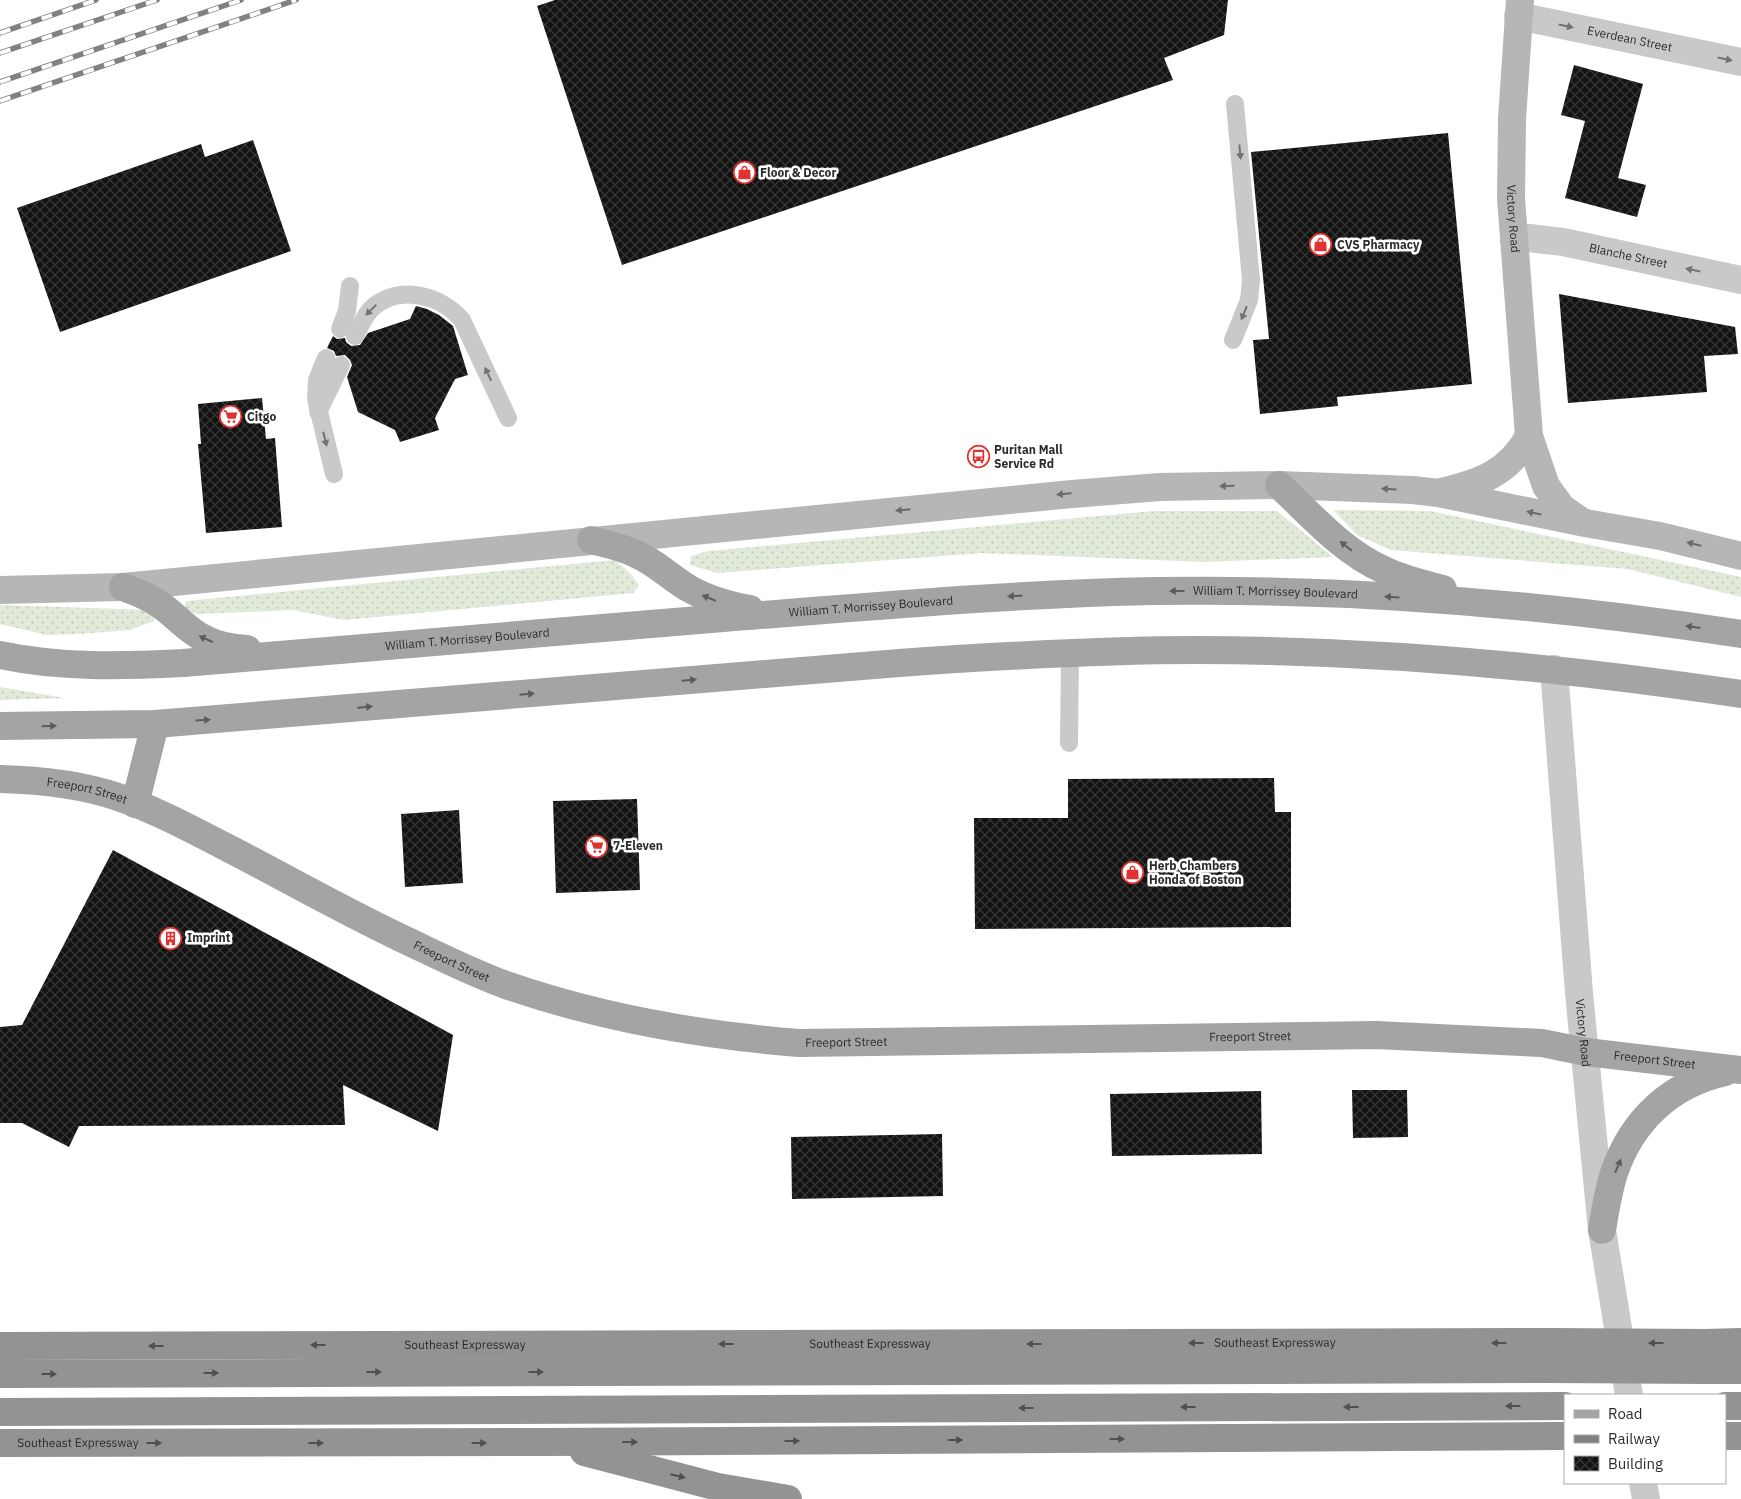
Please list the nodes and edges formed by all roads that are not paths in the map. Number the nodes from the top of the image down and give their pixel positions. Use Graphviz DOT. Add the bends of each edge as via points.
graph roads {
  1 [pos="1519,8"];
  2 [pos="1741,62"];
  3 [pos="1235,104"];
  4 [pos="1514,240"];
  5 [pos="1741,280"];
  6 [pos="350,286"];
  7 [pos="1233,340"];
  8 [pos="333,362"];
  9 [pos="508,418"];
  10 [pos="1529,436"];
  11 [pos="334,474"];
  12 [pos="1279,486"];
  13 [pos="1438,493"];
  14 [pos="1585,523"];
  15 [pos="591,540"];
  16 [pos="1741,556"];
  17 [pos="124,587"];
  18 [pos="0,590"];
  19 [pos="1523,606"];
  20 [pos="791,613"];
  21 [pos="1741,634"];
  22 [pos="306,653"];
  23 [pos="1070,653"];
  24 [pos="0,655"];
  25 [pos="1554,669"];
  26 [pos="1741,694"];
  27 [pos="155,724"];
  28 [pos="0,726"];
  29 [pos="1069,743"];
  30 [pos="0,779"];
  31 [pos="135,804"];
  32 [pos="1586,1052"];
  33 [pos="1739,1069"];
  34 [pos="1602,1230"];
  35 [pos="1741,1342"];
  36 [pos="0,1346"];
  37 [pos="1741,1370"];
  38 [pos="0,1374"];
  39 [pos="1629,1394"];
  40 [pos="1563,1406"];
  41 [pos="1726,1406"];
  42 [pos="1741,1406"];
  43 [pos="0,1412"];
  44 [pos="1564,1436"];
  45 [pos="1726,1436"];
  46 [pos="1741,1436"];
  47 [pos="546,1442"];
  48 [pos="0,1443"];
  49 [pos="1643,1484"];
  50 [pos="788,1499"];
  51 [pos="1646,1499"];
  1 -- 2 [label="street, Everdean Street, one-way"];
  1 -- 4 [label="main road, Victory Road" via="1512,147"];
  3 -- 7 [label="lane, one-way" via="1251,280 1249,300"];
  5 -- 4 [label="street, Blanche Street, one-way" via="1562,242 1529,238"];
  4 -- 10 [label="main road, Victory Road"];
  9 -- 6 [label="lane, one-way" via="462,320 448,307 435,300 411,294 400,295 376,305 348,332"];
  8 -- 11 [label="lane, one-way" via="319,374 316,390 318,412"];
  10 -- 13 [label="main road" via="1518,453 1497,473 1473,484"];
  10 -- 14 [label="main road, Victory Road" via="1550,493 1566,511"];
  13 -- 12 [label="main road, one-way"];
  12 -- 15 [label="main road, one-way" via="1160,487"];
  19 -- 12 [label="main road, one-way" via="1438,588 1384,570 1339,541"];
  14 -- 13 [label="main road, one-way"];
  16 -- 14 [label="main road, one-way" via="1660,536"];
  15 -- 17 [label="main road"];
  20 -- 15 [label="main road, one-way" via="754,610 707,597 636,554"];
  17 -- 18 [label="main road"];
  22 -- 17 [label="main road, one-way" via="236,648 206,640 150,598"];
  19 -- 20 [label="main road, William T. Morrissey Boulevard, one-way" via="1332,594 1155,591 974,598"];
  21 -- 19 [label="main road, William T. Morrissey Boulevard, one-way"];
  20 -- 22 [label="main road, William T. Morrissey Boulevard"];
  22 -- 24 [label="main road, William T. Morrissey Boulevard" via="123,666 62,664"];
  23 -- 25 [label="main road" via="1196,650 1335,653 1438,658"];
  27 -- 23 [label="main road, one-way" via="889,664"];
  23 -- 29 [label="lane"];
  25 -- 26 [label="main road"];
  25 -- 32 [label="street, Victory Road"];
  28 -- 27 [label="main road, one-way"];
  27 -- 31 [label="main road"];
  30 -- 31 [label="main road, Freeport Street" via="68,785"];
  31 -- 32 [label="main road, Freeport Street" via="189,828 398,937 505,984 648,1024 799,1043 1376,1035 1542,1043"];
  32 -- 33 [label="main road, Freeport Street"];
  32 -- 34 [label="street, Victory Road"];
  34 -- 33 [label="main road, one-way" via="1615,1173 1640,1124 1676,1090 1707,1076"];
  34 -- 39 [label="street, Victory Road"];
  35 -- 36 [label="highway, Southeast Expressway, one-way, bridge"];
  38 -- 37 [label="highway, one-way, bridge"];
  40 -- 43 [label="highway, one-way"];
  41 -- 42 [label="highway"];
  47 -- 44 [label="highway, Southeast Expressway, one-way"];
  45 -- 46 [label="highway"];
  48 -- 47 [label="highway, Southeast Expressway, one-way"];
  47 -- 50 [label="highway, one-way" via="718,1486"];
  49 -- 51 [label="street"];
}
